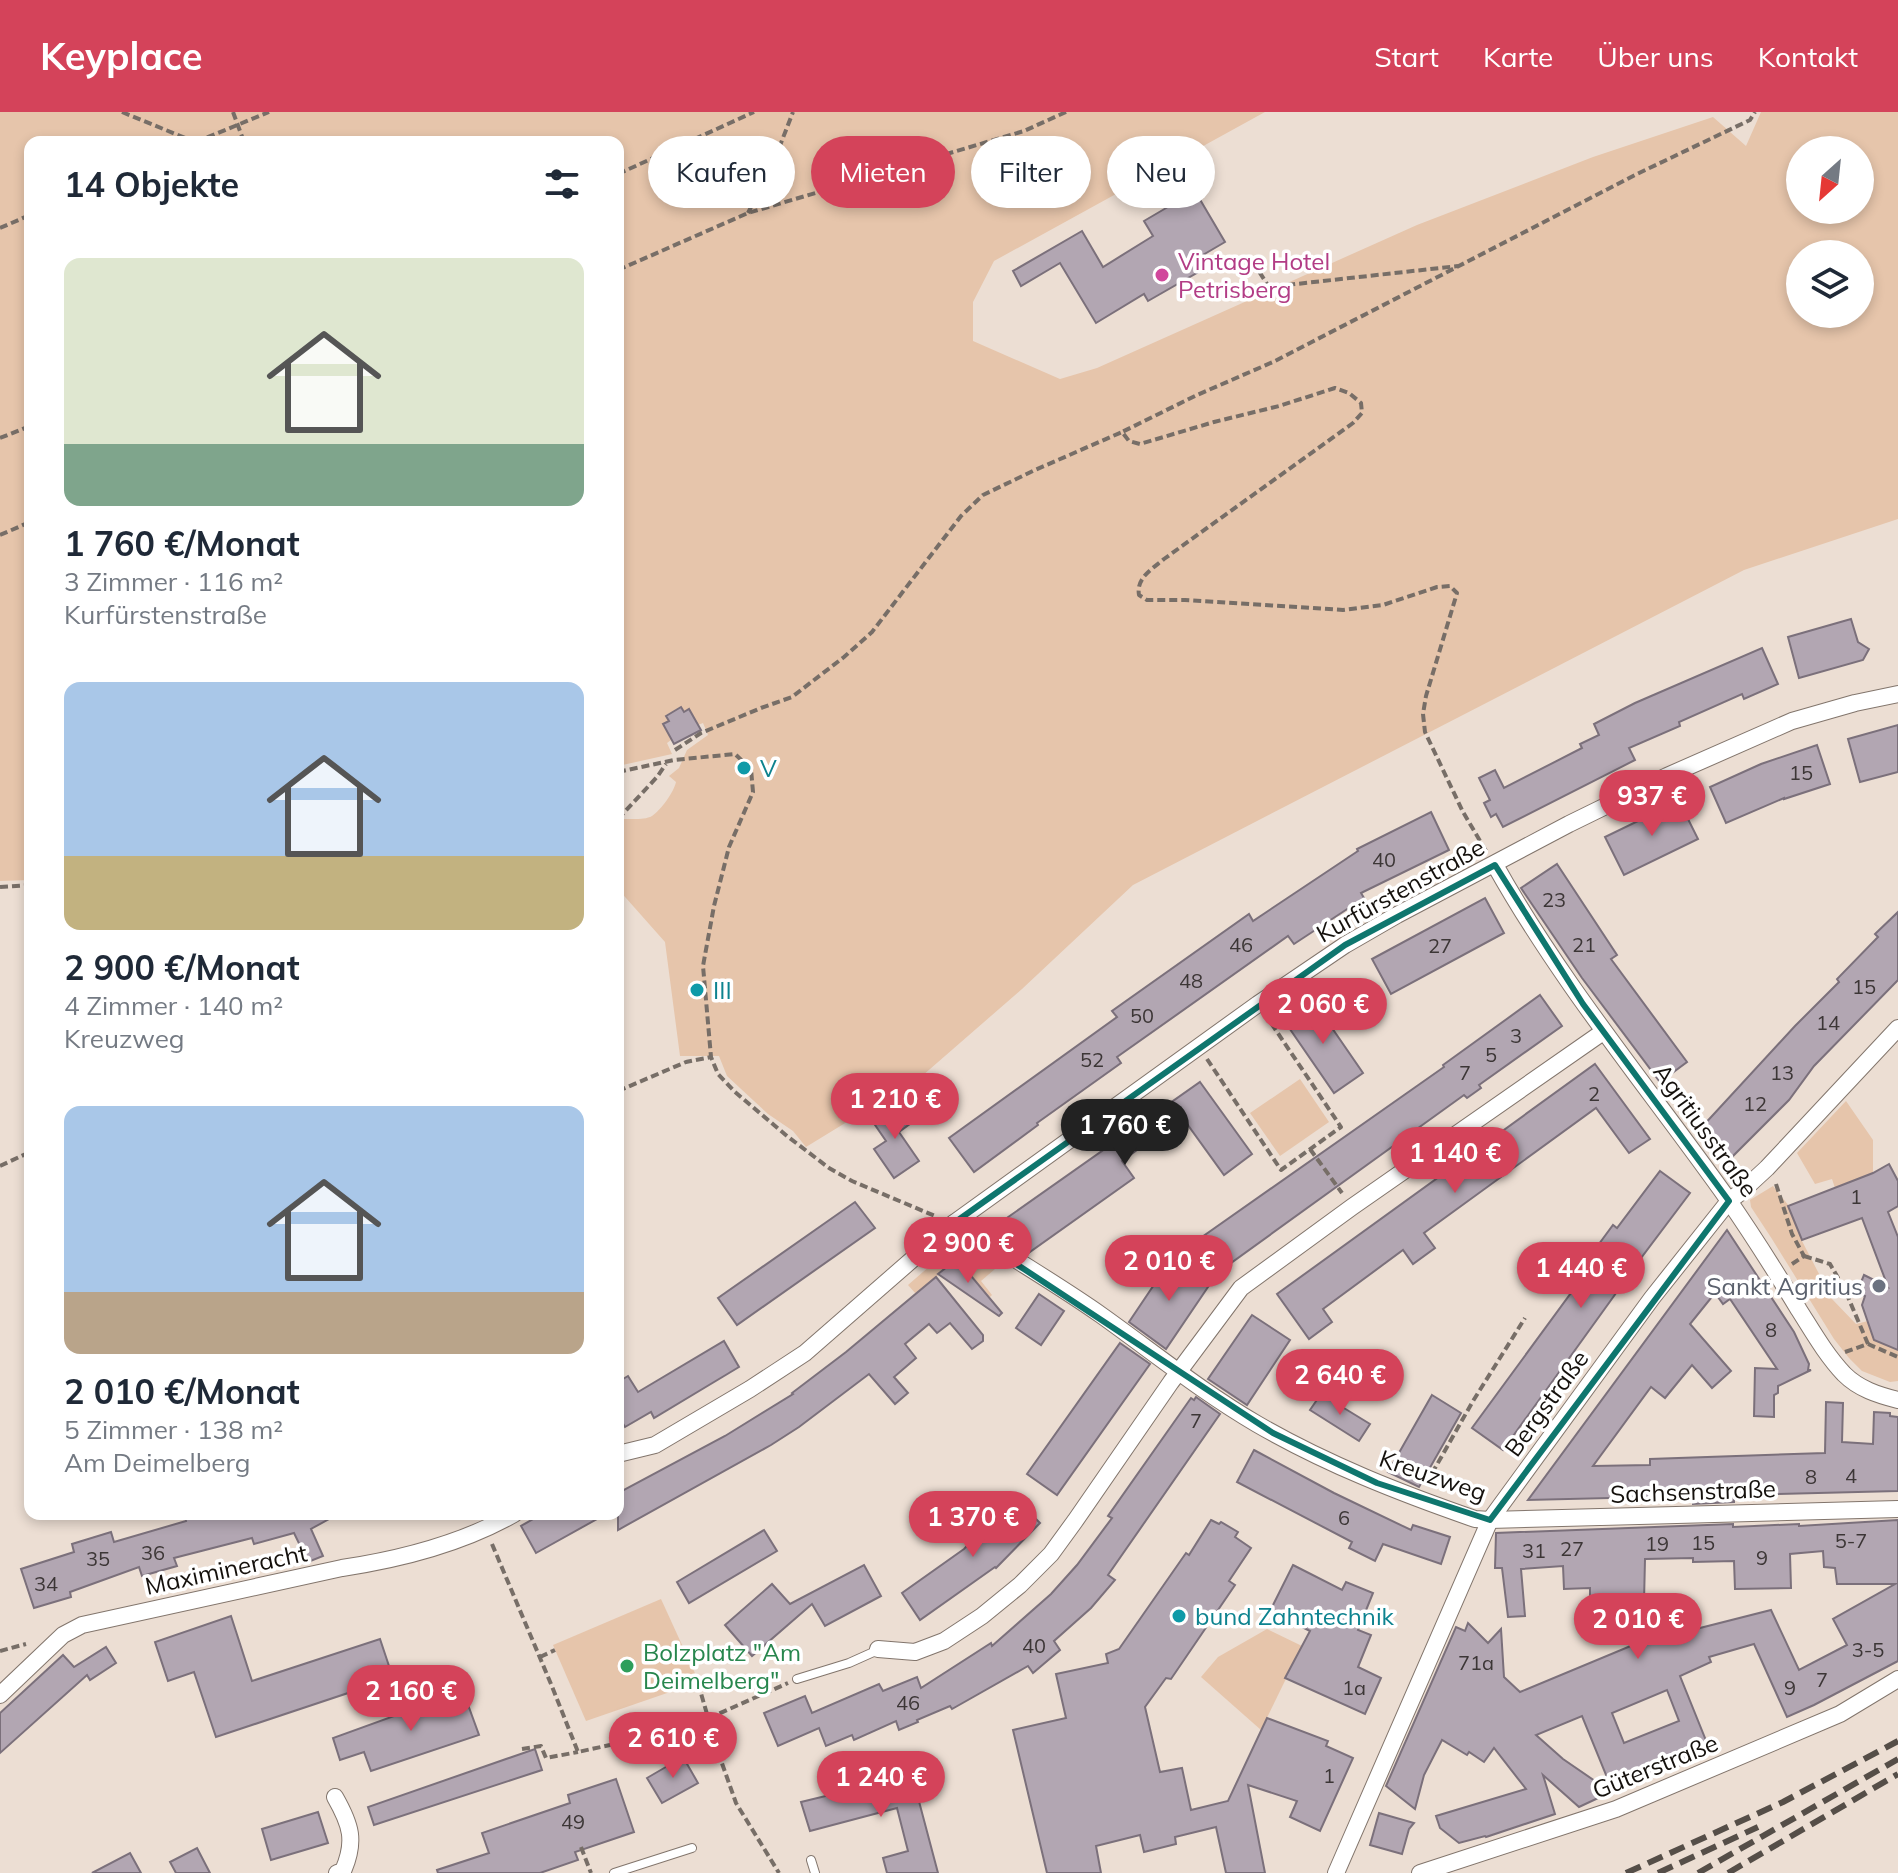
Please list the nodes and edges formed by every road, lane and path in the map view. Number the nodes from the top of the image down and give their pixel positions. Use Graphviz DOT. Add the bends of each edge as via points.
graph roads {
  1 [pos="122,112"];
  2 [pos="233,112"];
  3 [pos="269,112"];
  4 [pos="754,112"];
  5 [pos="793,112"];
  6 [pos="1066,112"];
  7 [pos="1755,112"];
  8 [pos="237,124"];
  9 [pos="181,136"];
  10 [pos="210,136"];
  11 [pos="242,136"];
  12 [pos="624,171"];
  13 [pos="748,213"];
  14 [pos="24,218"];
  15 [pos="0,228"];
  16 [pos="1253,262"];
  17 [pos="1460,266"];
  18 [pos="624,267"];
  19 [pos="24,428"];
  20 [pos="1122,432"];
  21 [pos="0,438"];
  22 [pos="24,525"];
  23 [pos="0,535"];
  24 [pos="1898,694"];
  25 [pos="675,750"];
  26 [pos="667,762"];
  27 [pos="624,771"];
  28 [pos="624,813"];
  29 [pos="1491,859"];
  30 [pos="24,885"];
  31 [pos="0,887"];
  32 [pos="1264,1013"];
  33 [pos="1898,1028"];
  34 [pos="1603,1032"];
  35 [pos="711,1057"];
  36 [pos="1206,1057"];
  37 [pos="624,1088"];
  38 [pos="1310,1149"];
  39 [pos="24,1155"];
  40 [pos="0,1166"];
  41 [pos="1767,1168"];
  42 [pos="1347,1200"];
  43 [pos="1729,1201"];
  44 [pos="954,1223"];
  45 [pos="1804,1256"];
  46 [pos="1777,1274"];
  47 [pos="1525,1318"];
  48 [pos="1868,1344"];
  49 [pos="1898,1357"];
  50 [pos="1832,1360"];
  51 [pos="1178,1373"];
  52 [pos="1898,1400"];
  53 [pos="624,1453"];
  54 [pos="1418,1499"];
  55 [pos="1898,1509"];
  56 [pos="502,1520"];
  57 [pos="1490,1520"];
  58 [pos="485,1529"];
  59 [pos="878,1649"];
  60 [pos="555,1650"];
  61 [pos="540,1657"];
  62 [pos="797,1679"];
  63 [pos="1898,1679"];
  64 [pos="698,1683"];
  65 [pos="0,1695"];
  66 [pos="709,1718"];
  67 [pos="522,1749"];
  68 [pos="578,1752"];
  69 [pos="335,1797"];
  70 [pos="581,1847"];
  71 [pos="692,1848"];
  72 [pos="811,1860"];
  73 [pos="337,1873"];
  74 [pos="591,1873"];
  75 [pos="614,1873"];
  76 [pos="779,1873"];
  77 [pos="815,1873"];
  78 [pos="1336,1873"];
  79 [pos="1420,1873"];
  1 -- 9 [label="path"];
  2 -- 8 [label="path"];
  3 -- 8 [label="path"];
  4 -- 12 [label="path"];
  5 -- 13 [label="path"];
  6 -- 13 [label="path" via="1024,131"];
  7 -- 17 [label="path" via="1750,120"];
  8 -- 10 [label="path"];
  8 -- 11 [label="path"];
  13 -- 18 [label="path"];
  14 -- 15 [label="path"];
  16 -- 17 [label="path" via="1269,287"];
  17 -- 20 [label="path"];
  19 -- 21 [label="path"];
  20 -- 25 [label="path" via="983,495 872,632 844,657 792,697 701,733"];
  20 -- 29 [label="path" via="1140,444 1335,388 1361,403 1362,413 1353,423 1164,559 1141,579 1139,595 1147,600 1343,610 1450,586 1457,593 1426,696 1425,732"];
  22 -- 23 [label="path"];
  24 -- 29 [label="street, Kurfürstenstraße" via="1792,721"];
  26 -- 27 [label="path"];
  26 -- 28 [label="path"];
  26 -- 35 [label="path" via="735,754 751,769 753,792 729,847 703,966"];
  29 -- 34 [label="street, Agritiusstraße"];
  29 -- 44 [label="street, Kurfürstenstraße" via="1345,945"];
  30 -- 31 [label="path"];
  32 -- 38 [label="path" via="1341,1127"];
  33 -- 41 [label="street, Bergstraße"];
  34 -- 43 [label="street, Agritiusstraße"];
  34 -- 51 [label="street" via="1241,1288"];
  35 -- 37 [label="path"];
  35 -- 44 [label="path" via="735,1092 829,1168"];
  36 -- 38 [label="path" via="1281,1170"];
  38 -- 42 [label="path"];
  39 -- 40 [label="path"];
  41 -- 43 [label="street, Bergstraße"];
  41 -- 45 [label="path"];
  43 -- 46 [label="street, Agritiusstraße"];
  43 -- 57 [label="street, Bergstraße"];
  44 -- 51 [label="street, Kreuzweg" via="1094,1310"];
  44 -- 53 [label="street, Kurfürstenstraße" via="805,1353 655,1445"];
  45 -- 46 [label="path"];
  45 -- 48 [label="path" via="1830,1264"];
  46 -- 50 [label="street, Agritiusstraße"];
  47 -- 54 [label="path"];
  48 -- 49 [label="path"];
  48 -- 50 [label="path"];
  50 -- 52 [label="street, Agritiusstraße" via="1854,1383"];
  51 -- 54 [label="street, Kreuzweg" via="1273,1433"];
  51 -- 59 [label="street" via="1051,1554 1020,1585 944,1641 915,1652"];
  54 -- 57 [label="street, Kreuzweg"];
  55 -- 57 [label="street, Sachsenstraße"];
  56 -- 58 [label="street"];
  57 -- 78 [label="street, Bergstraße"];
  58 -- 61 [label="path"];
  58 -- 65 [label="street, Maximineracht" via="380,1562 82,1625 63,1635"];
  59 -- 62 [label="lane"];
  60 -- 61 [label="path"];
  61 -- 68 [label="path"];
  62 -- 66 [label="path"];
  63 -- 79 [label="street, Güterstraße" via="1840,1714 1616,1809"];
  64 -- 66 [label="path"];
  66 -- 68 [label="path"];
  66 -- 76 [label="path" via="736,1803"];
  67 -- 68 [label="path" via="541,1746 546,1758"];
  69 -- 73 [label="street" via="352,1844 343,1871"];
  70 -- 74 [label="path"];
  71 -- 75 [label="lane"];
  72 -- 77 [label="lane"];
}
